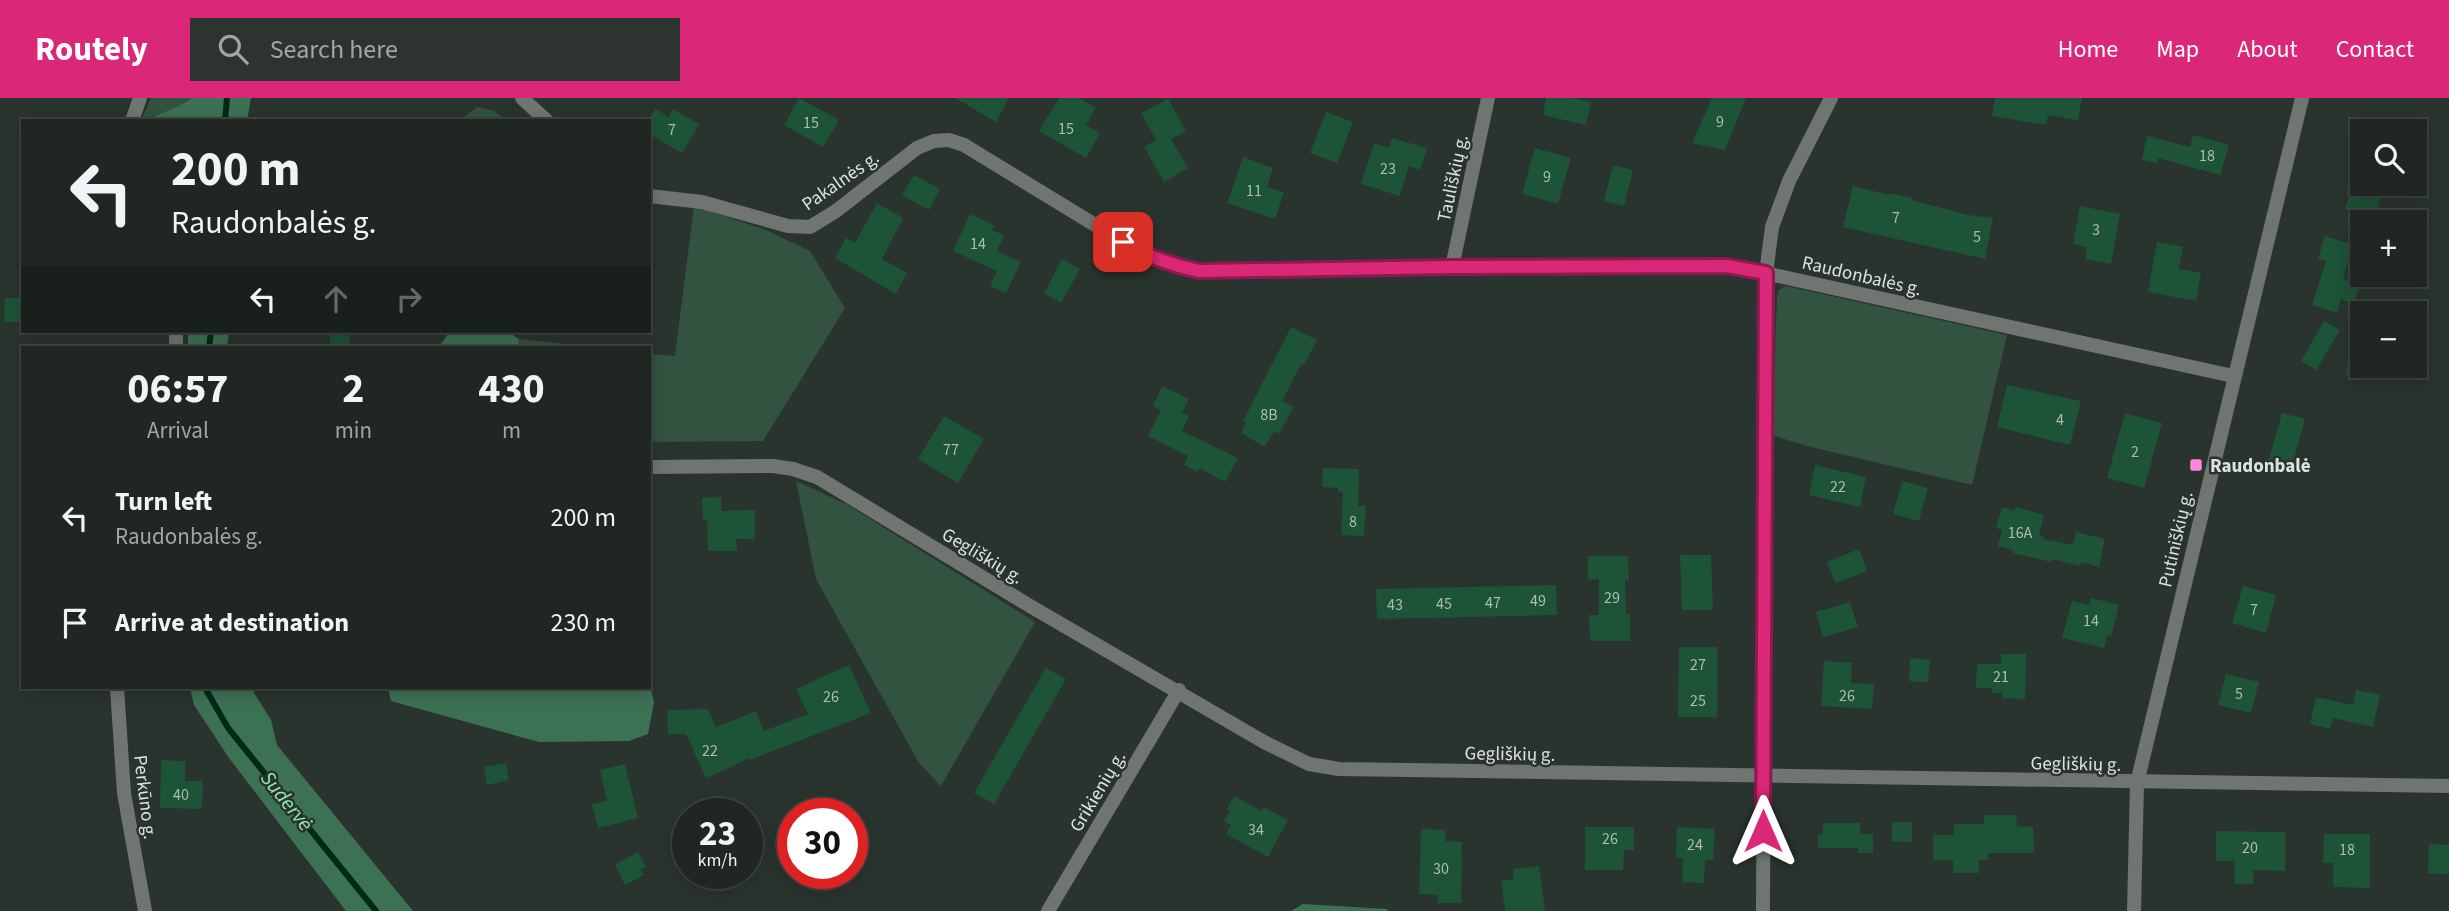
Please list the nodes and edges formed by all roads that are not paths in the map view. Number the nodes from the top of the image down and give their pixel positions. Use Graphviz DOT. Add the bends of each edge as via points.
graph roads {
  1 [pos="140,98"];
  2 [pos="522,98"];
  3 [pos="1489,98"];
  4 [pos="1831,98"];
  5 [pos="2302,98"];
  6 [pos="133,119"];
  7 [pos="545,119"];
  8 [pos="964,145"];
  9 [pos="651,196"];
  10 [pos="1452,267"];
  11 [pos="1766,273"];
  12 [pos="2233,376"];
  13 [pos="651,467"];
  14 [pos="117,689"];
  15 [pos="1179,690"];
  16 [pos="1763,777"];
  17 [pos="2137,783"];
  18 [pos="2449,786"];
  19 [pos="145,911"];
  20 [pos="1048,911"];
  21 [pos="1763,911"];
  22 [pos="2134,911"];
  1 -- 6 [label="street"];
  2 -- 7 [label="street"];
  3 -- 10 [label="street, Tauliškių g."];
  4 -- 11 [label="street" via="1772,226"];
  5 -- 12 [label="street, Putiniškių g."];
  8 -- 9 [label="street, Pakalnės g." via="949,140 917,148 810,227 788,226 702,202"];
  8 -- 10 [label="street, Raudonbalės g." via="1146,256 1168,264 1199,271"];
  10 -- 11 [label="street, Raudonbalės g." via="1727,266"];
  11 -- 12 [label="street, Raudonbalės g."];
  11 -- 16 [label="street"];
  12 -- 17 [label="street, Putiniškių g."];
  13 -- 15 [label="street, Gegliškių g." via="774,466 817,477"];
  14 -- 19 [label="street, Perkūno g." via="124,793"];
  15 -- 16 [label="street, Gegliškių g." via="1309,764 1339,769"];
  15 -- 20 [label="street, Grikienių g."];
  16 -- 17 [label="street, Gegliškių g."];
  16 -- 21 [label="street"];
  17 -- 18 [label="street, Gegliškių g."];
  17 -- 22 [label="street, Putiniškių g."];
}
